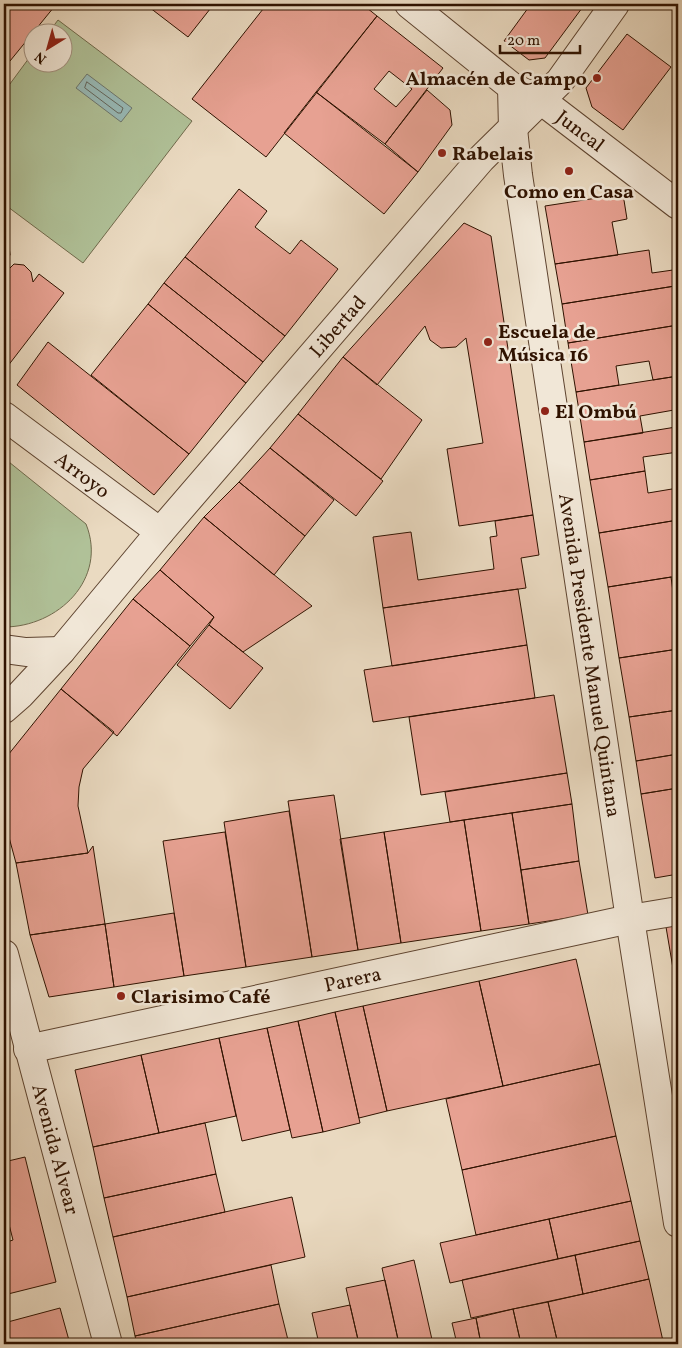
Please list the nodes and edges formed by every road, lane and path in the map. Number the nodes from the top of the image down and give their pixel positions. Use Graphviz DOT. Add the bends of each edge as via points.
graph roads {
  1 [pos="409,4"];
  2 [pos="615,4"];
  3 [pos="512,87"];
  4 [pos="542,101"];
  5 [pos="513,129"];
  6 [pos="678,205"];
  7 [pos="4,416"];
  8 [pos="160,532"];
  9 [pos="4,649"];
  10 [pos="61,651"];
  11 [pos="4,709"];
  12 [pos="678,911"];
  13 [pos="630,919"];
  14 [pos="4,954"];
  15 [pos="28,1049"];
  16 [pos="678,1223"];
  17 [pos="108,1344"];
  1 -- 3 [label="street, Juncal"];
  2 -- 4 [label="street, Libertad"];
  3 -- 4 [label="street, Juncal"];
  3 -- 5 [label="street, Avenida Presidente Manuel Quintana"];
  4 -- 5 [label="street, Libertad"];
  4 -- 6 [label="street, Juncal"];
  5 -- 8 [label="street, Libertad" via="475,167"];
  5 -- 13 [label="street, Avenida Presidente Manuel Quintana"];
  7 -- 8 [label="street, Arroyo"];
  8 -- 10 [label="street, Libertad"];
  9 -- 10 [label="street"];
  10 -- 11 [label="street, Libertad"];
  12 -- 13 [label="street, Parera"];
  13 -- 15 [label="street, Parera"];
  13 -- 16 [label="street, Avenida Presidente Manuel Quintana"];
  14 -- 15 [label="street, Avenida Alvear"];
  15 -- 17 [label="street, Avenida Alvear"];
}
